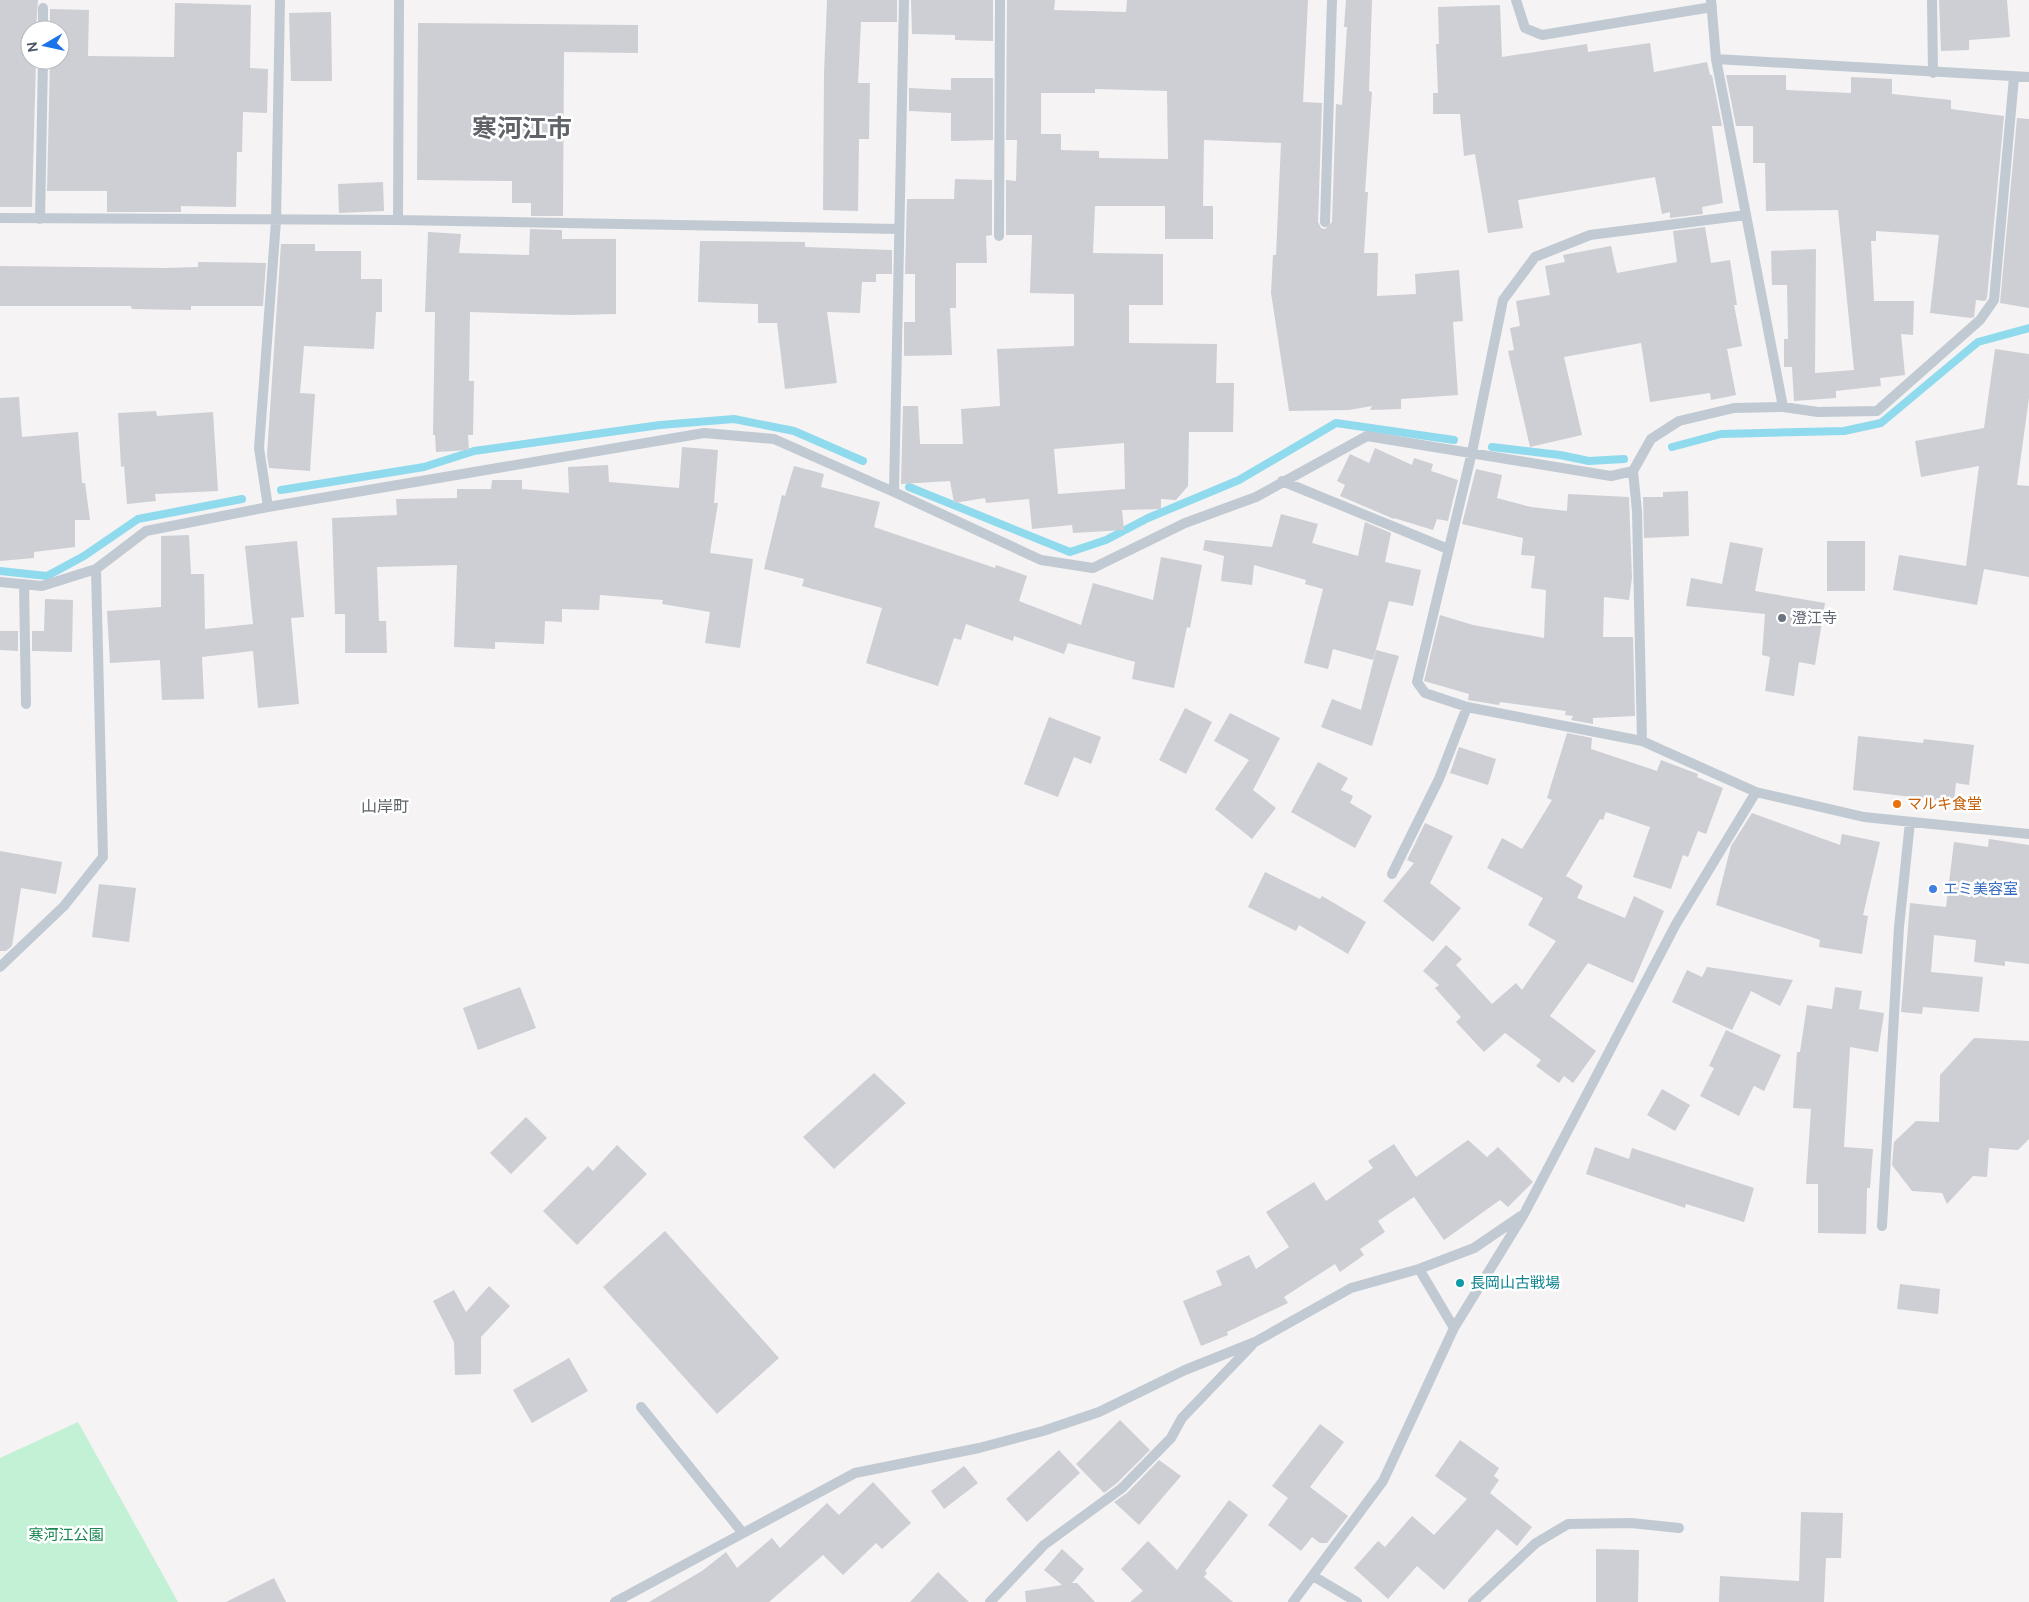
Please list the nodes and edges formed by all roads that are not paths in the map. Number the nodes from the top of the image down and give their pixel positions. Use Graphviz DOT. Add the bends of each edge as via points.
graph roads {
  1 [pos="280,0"];
  2 [pos="399,0"];
  3 [pos="904,0"];
  4 [pos="1000,0"];
  5 [pos="1332,0"];
  6 [pos="1516,0"];
  7 [pos="1932,0"];
  8 [pos="1711,4"];
  9 [pos="43,8"];
  10 [pos="43,20"];
  11 [pos="1716,59"];
  12 [pos="42,70"];
  13 [pos="1933,72"];
  14 [pos="2014,77"];
  15 [pos="2029,78"];
  16 [pos="1746,215"];
  17 [pos="0,218"];
  18 [pos="40,219"];
  19 [pos="398,220"];
  20 [pos="276,221"];
  21 [pos="1325,222"];
  22 [pos="898,229"];
  23 [pos="999,236"];
  24 [pos="1782,407"];
  25 [pos="1472,452"];
  26 [pos="1633,471"];
  27 [pos="1282,481"];
  28 [pos="894,492"];
  29 [pos="268,507"];
  30 [pos="1448,549"];
  31 [pos="96,569"];
  32 [pos="0,582"];
  33 [pos="24,584"];
  34 [pos="26,704"];
  35 [pos="1467,707"];
  36 [pos="1642,740"];
  37 [pos="1756,792"];
  38 [pos="1910,822"];
  39 [pos="2029,834"];
  40 [pos="1392,874"];
  41 [pos="0,967"];
  42 [pos="1524,1214"];
  43 [pos="1882,1226"];
  44 [pos="1419,1269"];
  45 [pos="1454,1328"];
  46 [pos="1255,1342"];
  47 [pos="641,1407"];
  48 [pos="1679,1528"];
  49 [pos="742,1532"];
  50 [pos="1313,1576"];
  51 [pos="615,1602"];
  52 [pos="990,1602"];
  53 [pos="1294,1602"];
  54 [pos="1357,1602"];
  55 [pos="1473,1602"];
  1 -- 20 [label="lane"];
  2 -- 19 [label="lane"];
  3 -- 22 [label="lane"];
  4 -- 23 [label="lane"];
  5 -- 21 [label="lane"];
  6 -- 8 [label="lane" via="1525,28 1542,35"];
  7 -- 13 [label="lane"];
  8 -- 11 [label="lane"];
  9 -- 10 [label="lane"];
  11 -- 13 [label="lane"];
  11 -- 16 [label="lane"];
  12 -- 18 [label="lane"];
  13 -- 14 [label="lane"];
  14 -- 15 [label="lane"];
  14 -- 24 [label="lane" via="1994,300 1980,320 1876,411 1818,412"];
  16 -- 24 [label="lane"];
  16 -- 25 [label="lane" via="1590,235 1536,257 1504,300"];
  17 -- 18 [label="lane"];
  18 -- 20 [label="lane"];
  19 -- 20 [label="lane"];
  19 -- 22 [label="lane"];
  20 -- 29 [label="lane" via="259,448"];
  22 -- 28 [label="lane"];
  24 -- 26 [label="lane" via="1734,408 1679,421 1651,438"];
  25 -- 26 [label="lane" via="1610,476"];
  25 -- 27 [label="lane" via="1367,436"];
  25 -- 30 [label="lane"];
  26 -- 36 [label="lane" via="1637,511"];
  27 -- 28 [label="lane" via="1256,497 1184,522 1093,568 1041,560"];
  27 -- 30 [label="lane"];
  28 -- 29 [label="lane" via="774,439 704,433"];
  29 -- 31 [label="lane" via="146,531"];
  30 -- 35 [label="lane" via="1416,682 1425,693"];
  31 -- 33 [label="lane" via="42,586"];
  31 -- 41 [label="lane" via="104,856 64,906"];
  32 -- 33 [label="lane"];
  33 -- 34 [label="lane"];
  35 -- 36 [label="lane"];
  35 -- 40 [label="lane" via="1439,779"];
  36 -- 37 [label="lane"];
  37 -- 38 [label="lane" via="1864,817"];
  37 -- 42 [label="lane" via="1676,924"];
  38 -- 39 [label="lane"];
  38 -- 43 [label="lane" via="1899,927"];
  42 -- 44 [label="lane" via="1474,1248"];
  42 -- 45 [label="lane"];
  44 -- 45 [label="lane"];
  44 -- 46 [label="lane" via="1351,1288"];
  45 -- 50 [label="lane" via="1384,1481"];
  46 -- 49 [label="lane" via="1184,1370 1099,1412 1043,1431 979,1448 855,1473"];
  46 -- 52 [label="lane" via="1182,1418 1171,1438 1122,1488 1044,1545"];
  47 -- 49 [label="lane"];
  48 -- 55 [label="lane" via="1632,1523 1568,1524 1536,1543"];
  49 -- 51 [label="lane"];
  50 -- 53 [label="lane"];
  50 -- 54 [label="lane"];
}
